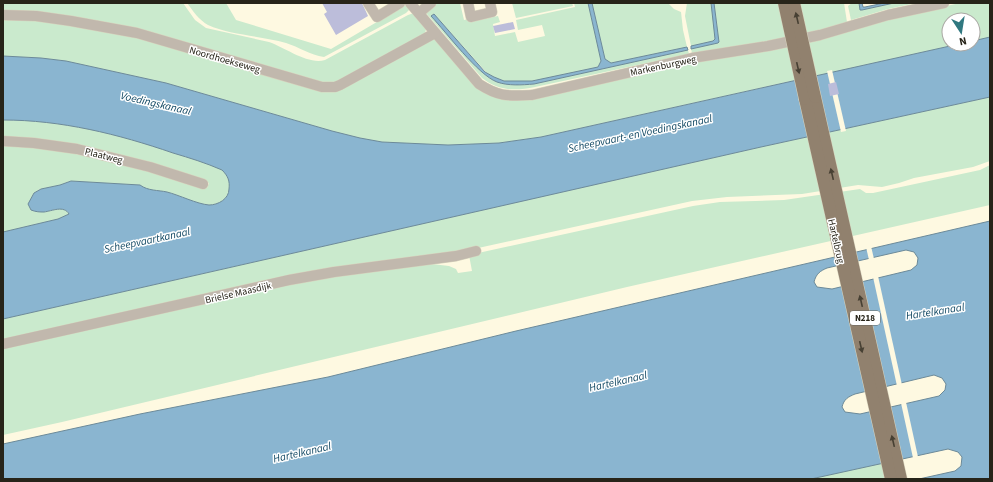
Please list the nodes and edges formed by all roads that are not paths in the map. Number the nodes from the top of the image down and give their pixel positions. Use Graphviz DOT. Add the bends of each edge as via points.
graph roads {
  1 [pos="368,3"];
  2 [pos="400,3"];
  3 [pos="431,3"];
  4 [pos="468,3"];
  5 [pos="490,3"];
  6 [pos="784,3"];
  7 [pos="794,3"];
  8 [pos="944,3"];
  9 [pos="415,8"];
  10 [pos="3,15"];
  11 [pos="435,33"];
  12 [pos="3,141"];
  13 [pos="203,184"];
  14 [pos="476,251"];
  15 [pos="3,344"];
  16 [pos="891,479"];
  17 [pos="901,479"];
  1 -- 2 [label="street" via="377,17"];
  3 -- 9 [label="street"];
  4 -- 5 [label="street" via="471,17 492,12"];
  6 -- 16 [label="main road, Hartelbrug / N218, one-way, bridge"];
  17 -- 7 [label="main road, Hartelbrug / N218, one-way, bridge"];
  8 -- 11 [label="street, Markenburgweg" via="888,15 820,35 692,58 532,95 507,96 492,92 479,84"];
  9 -- 11 [label="street, Markenburgweg"];
  10 -- 11 [label="street, Noordhoekseweg" via="36,16 130,32 329,88 340,85"];
  12 -- 13 [label="street, Plaatweg" via="77,149 150,166"];
  14 -- 15 [label="street, Brielse Maasdijk" via="289,280"];
}
